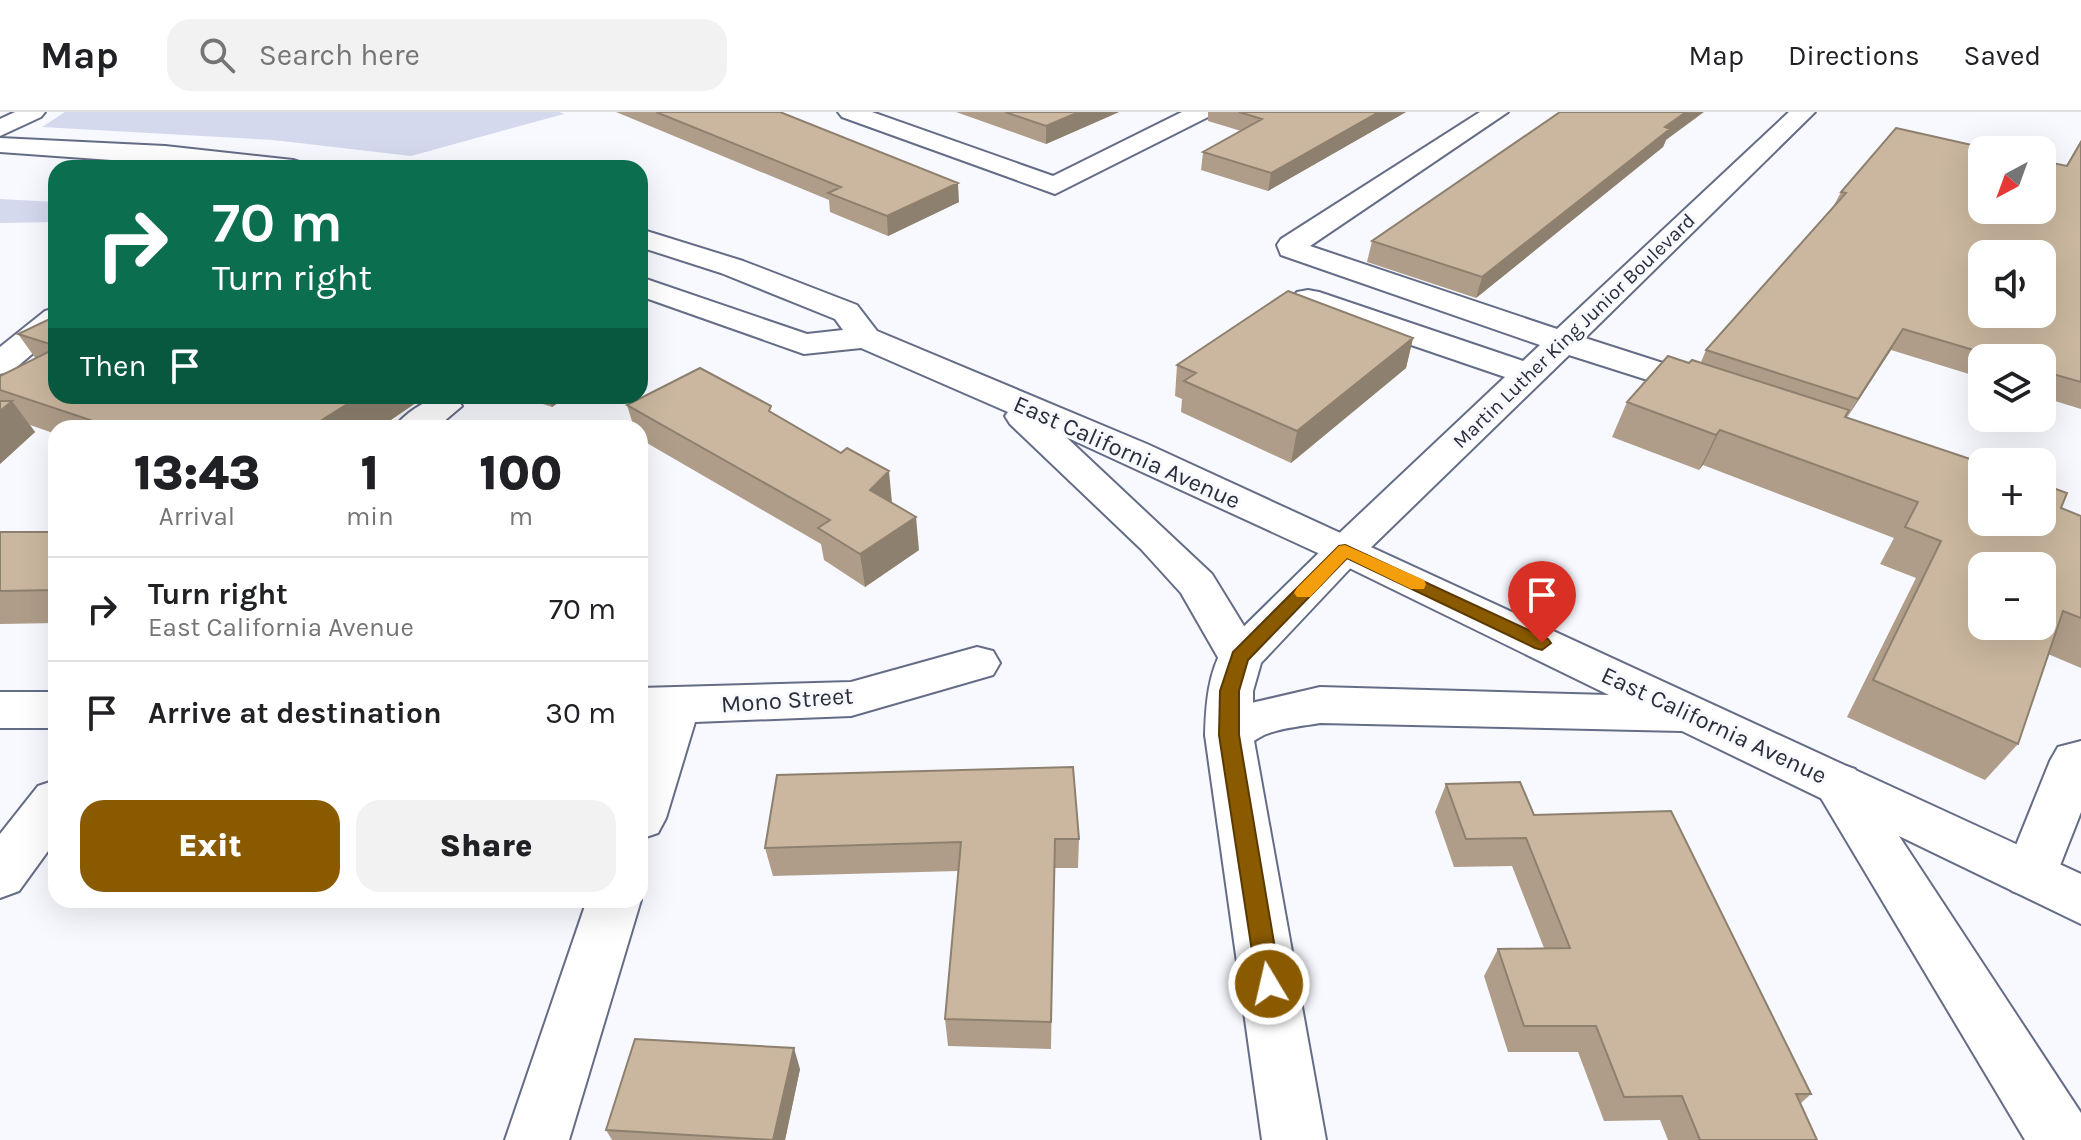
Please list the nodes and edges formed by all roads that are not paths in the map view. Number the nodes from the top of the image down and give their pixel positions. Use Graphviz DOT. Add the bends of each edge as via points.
graph roads {
  1 [pos="33,112"];
  2 [pos="850,112"];
  3 [pos="902,112"];
  4 [pos="1200,112"];
  5 [pos="1496,112"];
  6 [pos="1800,112"];
  7 [pos="877,122"];
  8 [pos="0,129"];
  9 [pos="0,145"];
  10 [pos="220,160"];
  11 [pos="648,241"];
  12 [pos="648,289"];
  13 [pos="1308,299"];
  14 [pos="48,325"];
  15 [pos="865,338"];
  16 [pos="1563,342"];
  17 [pos="0,364"];
  18 [pos="1529,374"];
  19 [pos="1001,396"];
  20 [pos="1741,400"];
  21 [pos="444,406"];
  22 [pos="424,420"];
  23 [pos="1345,550"];
  24 [pos="1240,657"];
  25 [pos="977,663"];
  26 [pos="658,706"];
  27 [pos="0,710"];
  28 [pos="48,710"];
  29 [pos="1695,716"];
  30 [pos="1229,735"];
  31 [pos="2081,760"];
  32 [pos="648,768"];
  33 [pos="1837,783"];
  34 [pos="48,811"];
  35 [pos="0,875"];
  36 [pos="2031,875"];
  37 [pos="2081,900"];
  38 [pos="611,908"];
  39 [pos="537,1140"];
  40 [pos="1294,1140"];
  41 [pos="2061,1140"];
  1 -- 8 [label="main road"];
  2 -- 7 [label="main road"];
  3 -- 7 [label="main road"];
  4 -- 7 [label="main road" via="1055,186"];
  5 -- 16 [label="main road" via="1290,247"];
  6 -- 16 [label="main road, Martin Luther King Junior Boulevard"];
  9 -- 10 [label="main road"];
  11 -- 15 [label="main road, East California Avenue" via="846,312"];
  12 -- 15 [label="main road, East California Avenue" via="804,344"];
  13 -- 18 [label="main road"];
  14 -- 17 [label="main road"];
  15 -- 19 [label="main road, East California Avenue"];
  16 -- 18 [label="main road, Martin Luther King Junior Boulevard"];
  16 -- 20 [label="main road"];
  18 -- 23 [label="main road, Martin Luther King Junior Boulevard"];
  19 -- 23 [label="main road, East California Avenue"];
  19 -- 24 [label="main road" via="1197,584"];
  21 -- 22 [label="main road"];
  23 -- 24 [label="main road, Martin Luther King Junior Boulevard"];
  23 -- 29 [label="main road, East California Avenue"];
  24 -- 30 [label="main road" via="1230,691"];
  25 -- 26 [label="main road, Mono Street" via="851,699"];
  26 -- 32 [label="main road"];
  27 -- 28 [label="main road"];
  29 -- 30 [label="main road" via="1320,705 1251,720"];
  29 -- 33 [label="main road, East California Avenue"];
  30 -- 40 [label="main road"];
  31 -- 36 [label="main road" via="2075,761"];
  33 -- 36 [label="main road, East California Avenue"];
  33 -- 41 [label="main road"];
  34 -- 35 [label="main road"];
  36 -- 37 [label="main road, East California Avenue"];
  38 -- 39 [label="main road"];
}
